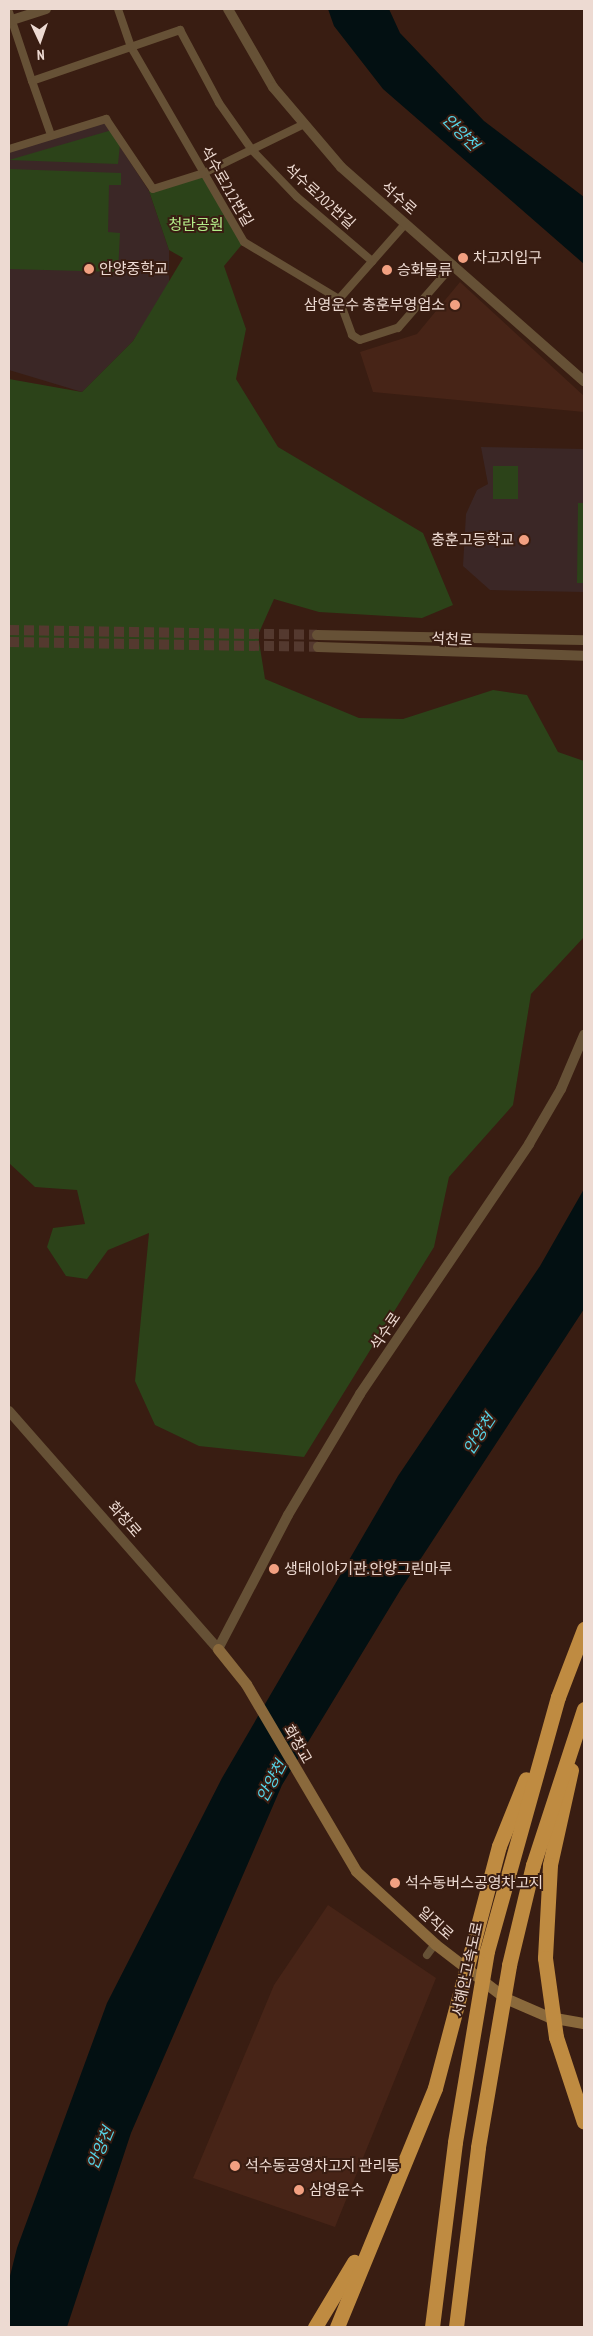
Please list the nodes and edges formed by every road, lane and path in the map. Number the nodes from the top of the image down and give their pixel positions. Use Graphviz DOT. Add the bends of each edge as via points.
graph roads {
  1 [pos="46,9"];
  2 [pos="118,9"];
  3 [pos="228,9"];
  4 [pos="10,18"];
  5 [pos="131,47"];
  6 [pos="32,81"];
  7 [pos="302,124"];
  8 [pos="51,135"];
  9 [pos="9,149"];
  10 [pos="252,150"];
  11 [pos="204,173"];
  12 [pos="406,223"];
  13 [pos="372,261"];
  14 [pos="453,265"];
  15 [pos="339,299"];
  16 [pos="584,381"];
  17 [pos="318,635"];
  18 [pos="584,640"];
  19 [pos="318,647"];
  20 [pos="584,656"];
  21 [pos="584,1035"];
  22 [pos="9,1411"];
  23 [pos="584,1629"];
  24 [pos="218,1649"];
  25 [pos="584,1711"];
  26 [pos="323,1819"];
  27 [pos="435,1944"];
  28 [pos="480,1948"];
  29 [pos="427,1955"];
  30 [pos="584,2023"];
  31 [pos="581,2116"];
  32 [pos="584,2126"];
  33 [pos="374,2229"];
  34 [pos="315,2327"];
  35 [pos="337,2327"];
  36 [pos="432,2327"];
  37 [pos="456,2327"];
  1 -- 4 [label="street"];
  2 -- 5 [label="street, 석수로212번길"];
  3 -- 7 [label="street, 석수로" via="273,87"];
  4 -- 6 [label="street"];
  5 -- 6 [label="street"];
  5 -- 10 [label="street, 석수로202번길" via="180,30 219,103"];
  5 -- 11 [label="street, 석수로212번길"];
  6 -- 8 [label="street"];
  7 -- 10 [label="street"];
  7 -- 12 [label="street, 석수로" via="341,167"];
  8 -- 9 [label="street"];
  8 -- 11 [label="street" via="106,119 153,189"];
  10 -- 11 [label="street"];
  10 -- 13 [label="street, 석수로202번길" via="297,197"];
  11 -- 15 [label="street, 석수로212번길" via="244,242"];
  12 -- 13 [label="street"];
  12 -- 14 [label="street, 석수로"];
  13 -- 15 [label="street"];
  14 -- 15 [label="street" via="398,328 360,340 352,335"];
  14 -- 16 [label="street, 석수로"];
  17 -- 18 [label="street, 석천로"];
  19 -- 20 [label="street, 석천로"];
  21 -- 24 [label="street, 석수로" via="561,1089 529,1144 360,1394 288,1515"];
  22 -- 24 [label="street, 화창로"];
  23 -- 28 [label="highway, 서해안고속도로" via="558,1697"];
  24 -- 26 [label="main road, 화창교" via="246,1684"];
  25 -- 31 [label="highway" via="550,1865 545,1915 548,1989 556,2038"];
  25 -- 37 [label="highway" via="532,1865 509,1965 499,2015"];
  26 -- 27 [label="main road, 일직로" via="356,1871"];
  27 -- 29 [label="street"];
  27 -- 30 [label="main road, 일직로" via="527,2010"];
  28 -- 33 [label="highway" via="460,1992 423,2123"];
  28 -- 36 [label="highway, 서해안고속도로" via="476,2000"];
  31 -- 32 [label="highway"];
  33 -- 34 [label="highway"];
  33 -- 35 [label="highway"];
}
